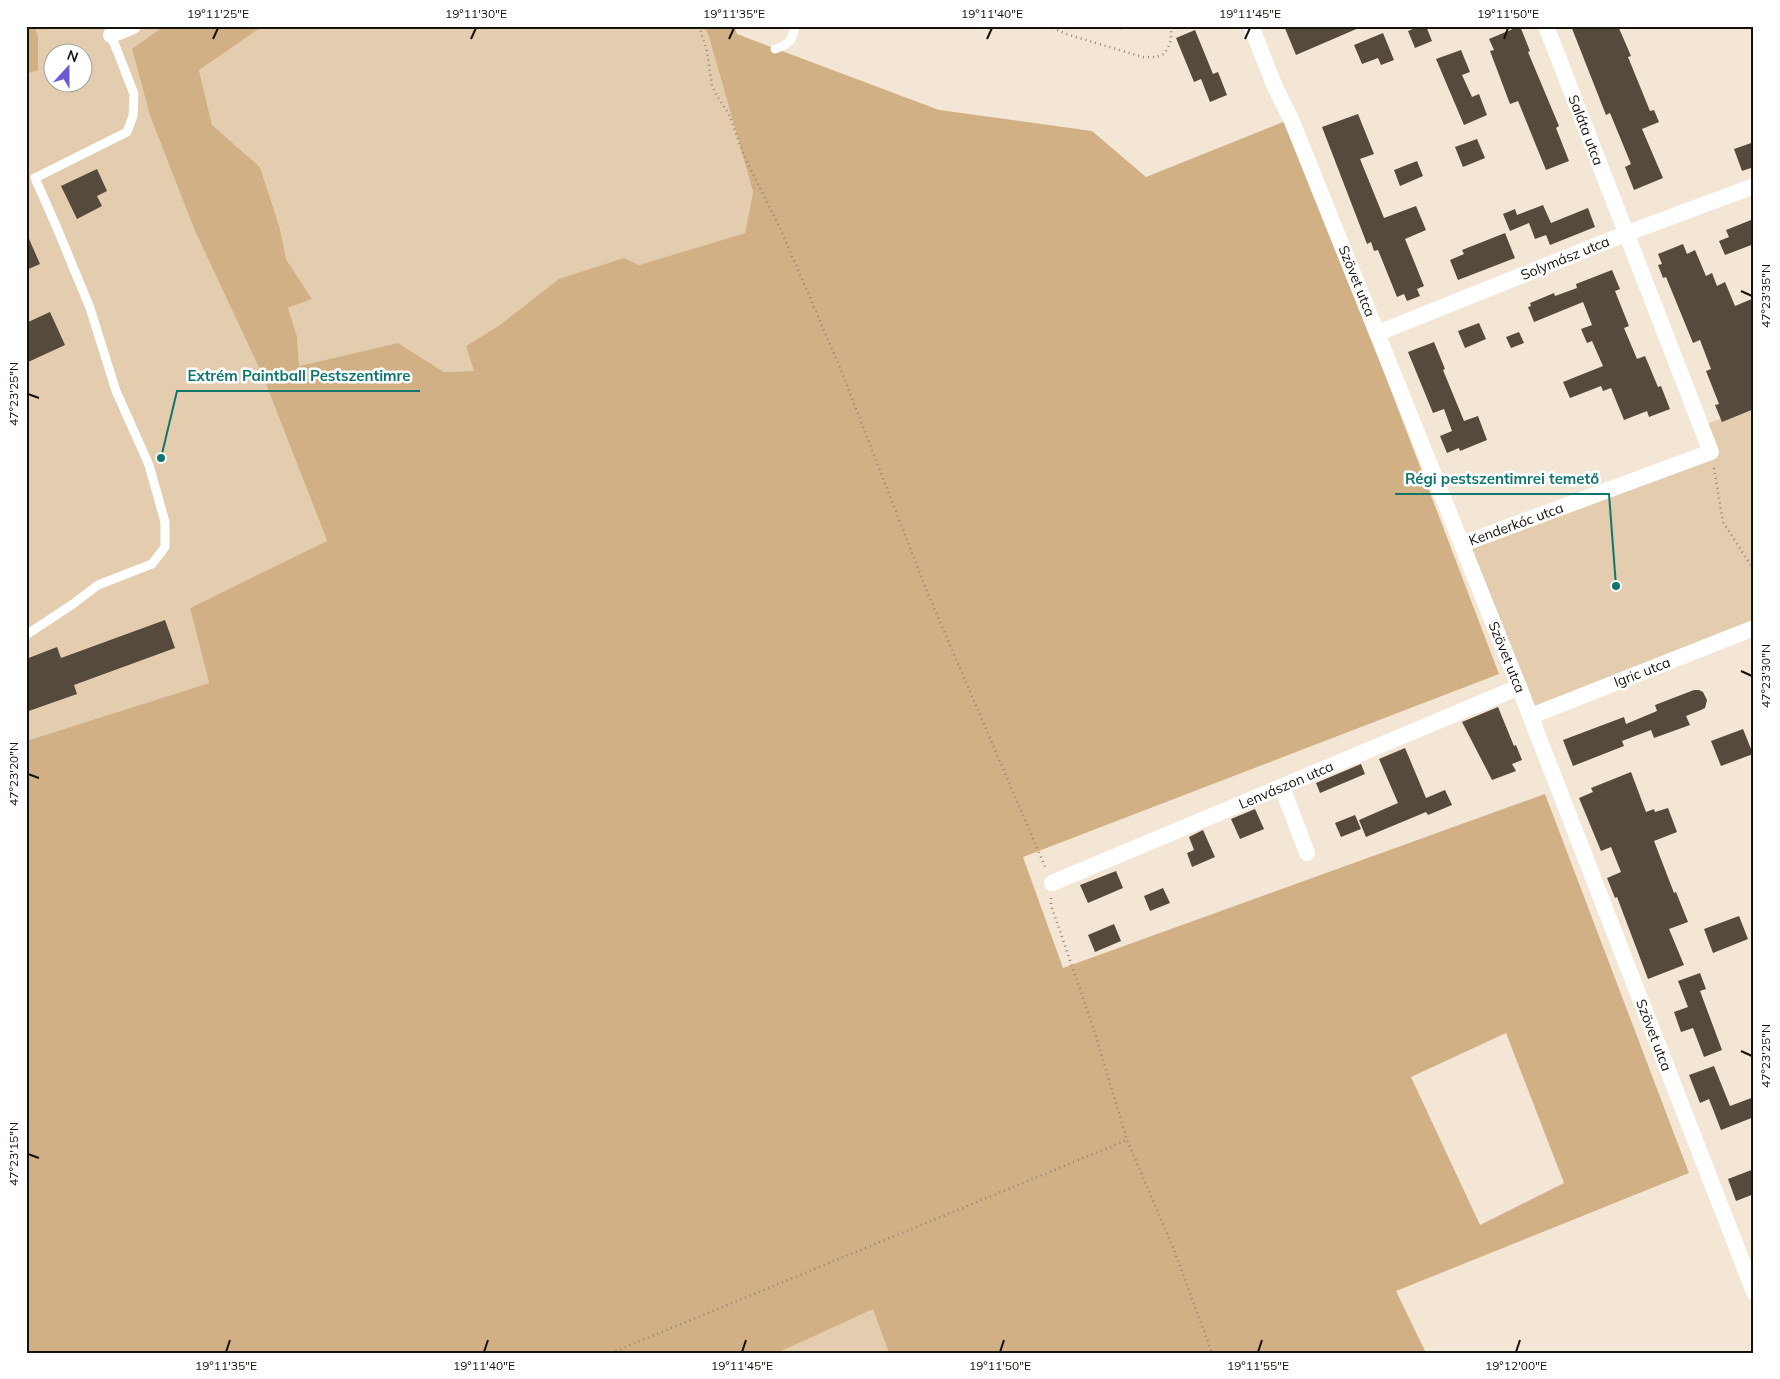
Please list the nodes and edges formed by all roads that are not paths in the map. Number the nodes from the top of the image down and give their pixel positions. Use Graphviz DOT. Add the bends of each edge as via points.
graph roads {
  1 [pos="133,26"];
  2 [pos="794,26"];
  3 [pos="1251,26"];
  4 [pos="1546,26"];
  5 [pos="111,35"];
  6 [pos="775,48"];
  7 [pos="30,179"];
  8 [pos="1754,186"];
  9 [pos="1625,234"];
  10 [pos="1378,333"];
  11 [pos="1711,452"];
  12 [pos="1462,544"];
  13 [pos="1754,628"];
  14 [pos="26,634"];
  15 [pos="1520,687"];
  16 [pos="1531,716"];
  17 [pos="1282,787"];
  18 [pos="1307,853"];
  19 [pos="1052,883"];
  20 [pos="1754,1292"];
  1 -- 5 [label="street"];
  2 -- 6 [label="lane" via="788,44"];
  3 -- 10 [label="street, Szövet utca"];
  4 -- 9 [label="street, Saláta utca"];
  5 -- 7 [label="lane" via="134,94 133,116 127,132"];
  7 -- 14 [label="lane" via="57,228 90,308 116,391 149,465 165,522 165,547 152,564 98,585"];
  8 -- 9 [label="street, Solymász utca"];
  9 -- 10 [label="street, Solymász utca"];
  9 -- 11 [label="street, Saláta utca"];
  10 -- 12 [label="street, Szövet utca"];
  11 -- 12 [label="street, Kenderkóc utca"];
  12 -- 15 [label="street, Szövet utca"];
  13 -- 16 [label="street, Igric utca"];
  15 -- 16 [label="street, Szövet utca"];
  15 -- 17 [label="street, Lenvászon utca"];
  16 -- 20 [label="street, Szövet utca"];
  17 -- 18 [label="street"];
  17 -- 19 [label="street, Lenvászon utca"];
}
